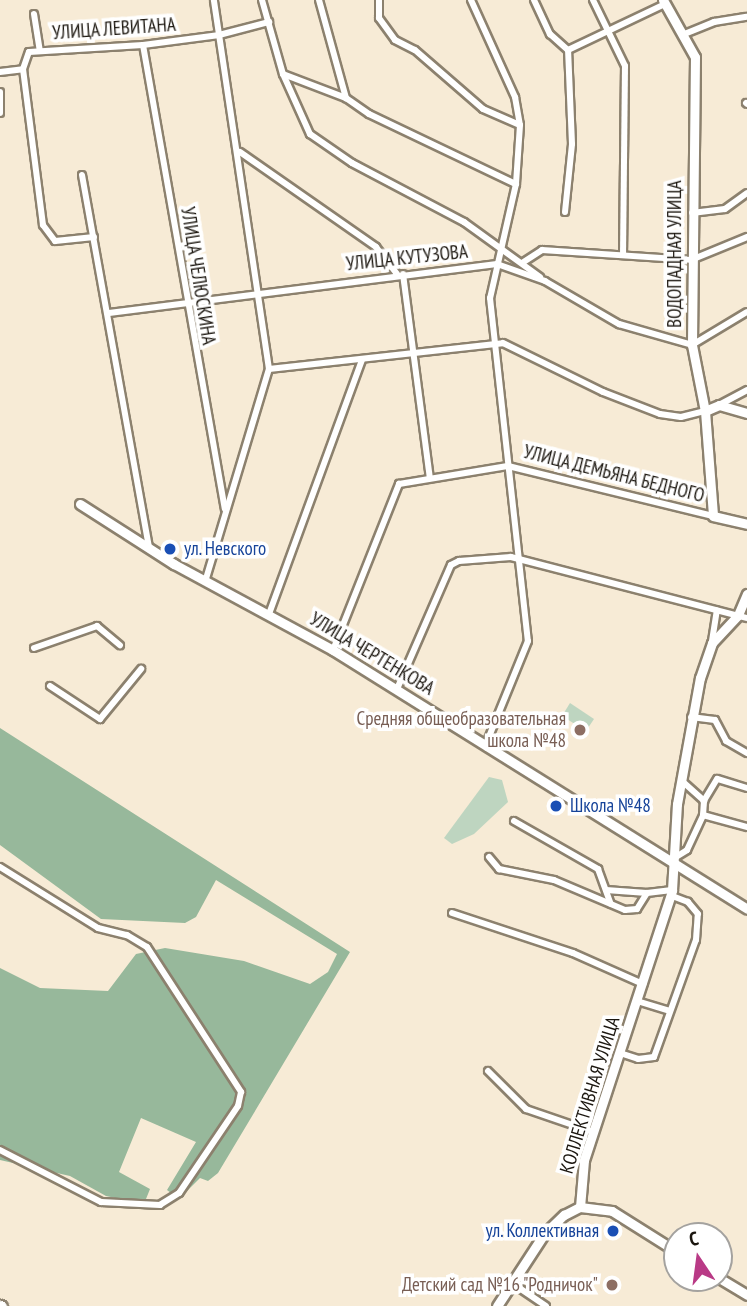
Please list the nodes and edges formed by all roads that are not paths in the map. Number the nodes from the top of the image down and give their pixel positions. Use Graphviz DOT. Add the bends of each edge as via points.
graph roads {
  1 [pos="214,0"];
  2 [pos="262,0"];
  3 [pos="319,0"];
  4 [pos="379,0"];
  5 [pos="471,0"];
  6 [pos="534,0"];
  7 [pos="593,0"];
  8 [pos="664,2"];
  9 [pos="34,14"];
  10 [pos="747,16"];
  11 [pos="269,22"];
  12 [pos="609,31"];
  13 [pos="219,35"];
  14 [pos="682,35"];
  15 [pos="143,45"];
  16 [pos="40,50"];
  17 [pos="568,50"];
  18 [pos="23,69"];
  19 [pos="0,72"];
  20 [pos="284,74"];
  21 [pos="0,92"];
  22 [pos="346,98"];
  23 [pos="0,113"];
  24 [pos="520,125"];
  25 [pos="240,152"];
  26 [pos="82,175"];
  27 [pos="516,184"];
  28 [pos="747,193"];
  29 [pos="565,212"];
  30 [pos="692,213"];
  31 [pos="94,237"];
  32 [pos="747,237"];
  33 [pos="500,245"];
  34 [pos="623,255"];
  35 [pos="691,260"];
  36 [pos="522,263"];
  37 [pos="497,264"];
  38 [pos="400,274"];
  39 [pos="545,281"];
  40 [pos="261,293"];
  41 [pos="186,304"];
  42 [pos="747,312"];
  43 [pos="109,313"];
  44 [pos="491,342"];
  45 [pos="692,345"];
  46 [pos="414,351"];
  47 [pos="362,360"];
  48 [pos="269,369"];
  49 [pos="747,390"];
  50 [pos="719,405"];
  51 [pos="705,411"];
  52 [pos="747,413"];
  53 [pos="508,466"];
  54 [pos="430,478"];
  55 [pos="80,504"];
  56 [pos="225,511"];
  57 [pos="713,516"];
  58 [pos="746,525"];
  59 [pos="149,547"];
  60 [pos="520,561"];
  61 [pos="205,582"];
  62 [pos="747,594"];
  63 [pos="717,610"];
  64 [pos="269,614"];
  65 [pos="743,616"];
  66 [pos="712,643"];
  67 [pos="120,645"];
  68 [pos="34,648"];
  69 [pos="333,650"];
  70 [pos="141,669"];
  71 [pos="50,686"];
  72 [pos="397,689"];
  73 [pos="691,717"];
  74 [pos="486,744"];
  75 [pos="747,753"];
  76 [pos="682,781"];
  77 [pos="747,788"];
  78 [pos="704,801"];
  79 [pos="703,815"];
  80 [pos="514,821"];
  81 [pos="747,827"];
  82 [pos="489,858"];
  83 [pos="676,863"];
  84 [pos="0,867"];
  85 [pos="606,890"];
  86 [pos="671,892"];
  87 [pos="647,893"];
  88 [pos="611,904"];
  89 [pos="747,909"];
  90 [pos="452,913"];
  91 [pos="643,984"];
  92 [pos="637,1001"];
  93 [pos="669,1011"];
  94 [pos="620,1053"];
  95 [pos="488,1071"];
  96 [pos="593,1132"];
  97 [pos="0,1150"];
  98 [pos="580,1206"];
  99 [pos="663,1243"];
  100 [pos="512,1283"];
  101 [pos="498,1306"];
  102 [pos="546,1306"];
  1 -- 13 [label="street"];
  2 -- 11 [label="street"];
  3 -- 22 [label="street"];
  4 -- 24 [label="street" via="379,18 394,40 415,50 483,109"];
  5 -- 24 [label="street" via="515,97"];
  6 -- 17 [label="street" via="550,33"];
  7 -- 12 [label="street"];
  8 -- 12 [label="street"];
  8 -- 14 [label="street, ВОДОПАДНАЯ УЛИЦА"];
  9 -- 16 [label="street"];
  10 -- 14 [label="street"];
  11 -- 13 [label="street, УЛИЦА ЛЕВИТАНА"];
  11 -- 20 [label="street"];
  12 -- 17 [label="street"];
  12 -- 34 [label="street" via="625,66"];
  13 -- 15 [label="street, УЛИЦА ЛЕВИТАНА"];
  13 -- 25 [label="street"];
  14 -- 30 [label="street, ВОДОПАДНАЯ УЛИЦА" via="695,57"];
  15 -- 16 [label="street, УЛИЦА ЛЕВИТАНА"];
  15 -- 41 [label="street, УЛИЦА ЧЕЛЮСКИНА"];
  16 -- 18 [label="street, УЛИЦА ЛЕВИТАНА" via="29,52"];
  17 -- 29 [label="street" via="572,144"];
  18 -- 19 [label="street"];
  18 -- 31 [label="street" via="43,225 55,241"];
  20 -- 22 [label="street"];
  20 -- 33 [label="street" via="303,124 324,146"];
  21 -- 23 [label="street"];
  22 -- 27 [label="street" via="369,114"];
  24 -- 27 [label="street"];
  25 -- 38 [label="street" via="376,247"];
  25 -- 40 [label="street"];
  26 -- 31 [label="street"];
  27 -- 33 [label="street"];
  28 -- 30 [label="street" via="725,209"];
  30 -- 35 [label="street, ВОДОПАДНАЯ УЛИЦА"];
  31 -- 43 [label="street"];
  32 -- 35 [label="street"];
  33 -- 36 [label="street"];
  33 -- 37 [label="street"];
  34 -- 35 [label="street"];
  34 -- 36 [label="street" via="542,250"];
  35 -- 45 [label="street, ВОДОПАДНАЯ УЛИЦА"];
  36 -- 39 [label="street"];
  37 -- 38 [label="street, УЛИЦА КУТУЗОВА"];
  37 -- 39 [label="street, УЛИЦА КУТУЗОВА"];
  37 -- 44 [label="street" via="490,298"];
  38 -- 40 [label="street, УЛИЦА КУТУЗОВА"];
  38 -- 46 [label="street"];
  39 -- 45 [label="street, УЛИЦА КУТУЗОВА" via="619,324"];
  40 -- 41 [label="street, УЛИЦА КУТУЗОВА"];
  40 -- 48 [label="street"];
  41 -- 43 [label="street, УЛИЦА КУТУЗОВА"];
  41 -- 56 [label="street, УЛИЦА ЧЕЛЮСКИНА"];
  42 -- 45 [label="street"];
  43 -- 59 [label="street"];
  44 -- 46 [label="street"];
  44 -- 51 [label="street" via="520,348 603,392 660,414 681,417"];
  44 -- 53 [label="street"];
  45 -- 51 [label="street, ВОДОПАДНАЯ УЛИЦА"];
  46 -- 47 [label="street"];
  46 -- 54 [label="street"];
  47 -- 48 [label="street"];
  47 -- 64 [label="street"];
  48 -- 56 [label="street"];
  49 -- 50 [label="street"];
  50 -- 51 [label="street"];
  50 -- 52 [label="street"];
  51 -- 57 [label="street, ВОДОПАДНАЯ УЛИЦА"];
  53 -- 54 [label="street, УЛИЦА ДЕМЬЯНА БЕДНОГО"];
  53 -- 57 [label="street, УЛИЦА ДЕМЬЯНА БЕДНОГО"];
  53 -- 60 [label="street"];
  54 -- 69 [label="street, УЛИЦА ДЕМЬЯНА БЕДНОГО" via="400,484"];
  55 -- 59 [label="street, УЛИЦА ЧЕРТЕНКОВА"];
  56 -- 61 [label="street"];
  57 -- 58 [label="street, УЛИЦА ДЕМЬЯНА БЕДНОГО"];
  59 -- 61 [label="street, УЛИЦА ЧЕРТЕНКОВА"];
  60 -- 63 [label="street"];
  60 -- 72 [label="street" via="451,565"];
  60 -- 74 [label="street" via="528,641"];
  61 -- 64 [label="street, УЛИЦА ЧЕРТЕНКОВА"];
  62 -- 65 [label="street"];
  63 -- 65 [label="street"];
  63 -- 66 [label="street"];
  64 -- 69 [label="street, УЛИЦА ЧЕРТЕНКОВА"];
  65 -- 66 [label="street"];
  66 -- 73 [label="street, КОЛЛЕКТИВНАЯ УЛИЦА"];
  67 -- 68 [label="street" via="97,626"];
  69 -- 72 [label="street, УЛИЦА ЧЕРТЕНКОВА"];
  70 -- 71 [label="street" via="100,719"];
  72 -- 74 [label="street, УЛИЦА ЧЕРТЕНКОВА"];
  73 -- 75 [label="street" via="715,720 726,741"];
  73 -- 76 [label="street, КОЛЛЕКТИВНАЯ УЛИЦА"];
  74 -- 83 [label="street, УЛИЦА ЧЕРТЕНКОВА"];
  76 -- 78 [label="street"];
  76 -- 83 [label="street, КОЛЛЕКТИВНАЯ УЛИЦА"];
  77 -- 78 [label="street" via="717,779"];
  78 -- 79 [label="street"];
  79 -- 81 [label="street"];
  79 -- 83 [label="street"];
  80 -- 85 [label="street" via="598,869"];
  82 -- 88 [label="street" via="499,869 554,880"];
  83 -- 86 [label="street, КОЛЛЕКТИВНАЯ УЛИЦА"];
  83 -- 89 [label="street, УЛИЦА ЧЕРТЕНКОВА"];
  84 -- 97 [label="street" via="98,928 127,935 147,947 241,1093 238,1106 179,1193 160,1205 102,1202"];
  85 -- 87 [label="street"];
  85 -- 88 [label="street"];
  86 -- 87 [label="street"];
  86 -- 91 [label="street, КОЛЛЕКТИВНАЯ УЛИЦА"];
  86 -- 93 [label="street" via="688,902 699,921"];
  87 -- 88 [label="street" via="637,909"];
  90 -- 91 [label="street" via="573,953"];
  91 -- 92 [label="street, КОЛЛЕКТИВНАЯ УЛИЦА"];
  92 -- 93 [label="street"];
  92 -- 94 [label="street, КОЛЛЕКТИВНАЯ УЛИЦА"];
  93 -- 94 [label="street" via="654,1057 638,1059"];
  94 -- 96 [label="street, КОЛЛЕКТИВНАЯ УЛИЦА"];
  95 -- 96 [label="street" via="527,1109"];
  96 -- 98 [label="street, КОЛЛЕКТИВНАЯ УЛИЦА" via="584,1160"];
  98 -- 99 [label="street" via="612,1211"];
  98 -- 100 [label="street" via="564,1214 544,1234"];
  100 -- 101 [label="street"];
  100 -- 102 [label="street"];
}
